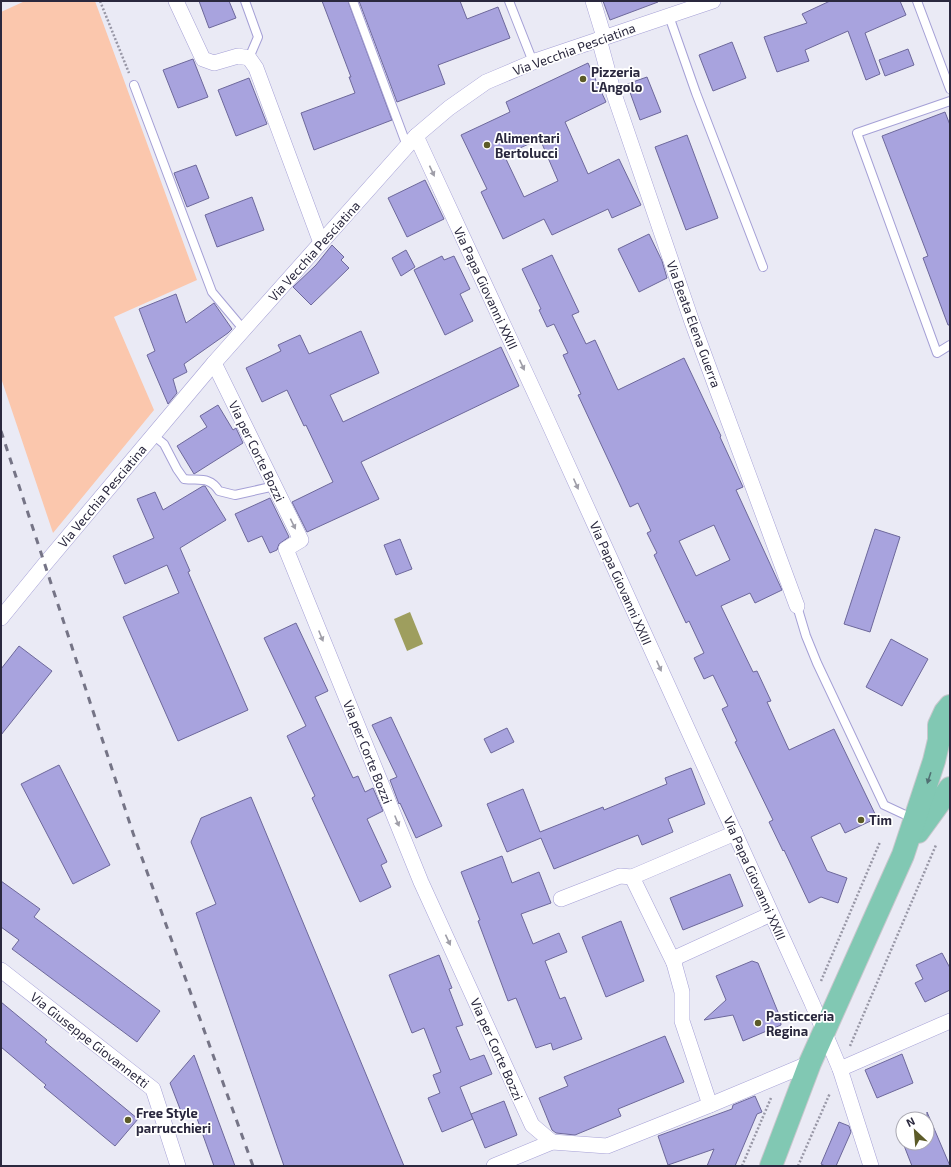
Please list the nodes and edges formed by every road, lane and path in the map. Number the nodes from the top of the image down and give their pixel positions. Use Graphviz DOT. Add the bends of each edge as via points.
graph roads {
  1 [pos="100,1"];
  2 [pos="176,1"];
  3 [pos="245,1"];
  4 [pos="354,1"];
  5 [pos="509,1"];
  6 [pos="593,1"];
  7 [pos="713,1"];
  8 [pos="917,1"];
  9 [pos="669,16"];
  10 [pos="602,38"];
  11 [pos="249,58"];
  12 [pos="533,62"];
  13 [pos="134,84"];
  14 [pos="950,89"];
  15 [pos="950,101"];
  16 [pos="411,141"];
  17 [pos="321,243"];
  18 [pos="763,267"];
  19 [pos="244,330"];
  20 [pos="950,345"];
  21 [pos="214,363"];
  22 [pos="153,435"];
  23 [pos="275,486"];
  24 [pos="797,606"];
  25 [pos="1,618"];
  26 [pos="950,706"];
  27 [pos="939,740"];
  28 [pos="950,766"];
  29 [pos="950,788"];
  30 [pos="915,820"];
  31 [pos="735,832"];
  32 [pos="938,840"];
  33 [pos="903,855"];
  34 [pos="632,877"];
  35 [pos="561,899"];
  36 [pos="771,914"];
  37 [pos="674,963"];
  38 [pos="1,970"];
  39 [pos="950,1021"];
  40 [pos="824,1031"];
  41 [pos="810,1063"];
  42 [pos="840,1069"];
  43 [pos="710,1105"];
  44 [pos="552,1142"];
  45 [pos="178,1166"];
  46 [pos="494,1166"];
  47 [pos="771,1166"];
  48 [pos="798,1166"];
  49 [pos="871,1166"];
  1 -- 13 [label="path"];
  2 -- 11 [label="street" via="203,59 214,63 238,56"];
  3 -- 11 [label="lane" via="258,37"];
  4 -- 16 [label="lane"];
  5 -- 12 [label="lane"];
  6 -- 10 [label="street, Via Beata Elena Guerra"];
  7 -- 9 [label="street, Via Vecchia Pesciatina"];
  8 -- 14 [label="lane"];
  9 -- 10 [label="street, Via Vecchia Pesciatina"];
  9 -- 18 [label="lane"];
  10 -- 12 [label="street, Via Vecchia Pesciatina"];
  10 -- 24 [label="street, Via Beata Elena Guerra" via="614,94 692,322"];
  11 -- 17 [label="street" via="256,68"];
  12 -- 16 [label="street, Via Vecchia Pesciatina" via="486,82 449,108"];
  13 -- 19 [label="lane" via="212,292"];
  15 -- 20 [label="lane" via="857,133 937,353"];
  16 -- 17 [label="street, Via Vecchia Pesciatina"];
  16 -- 31 [label="street, Via Papa Giovanni XXIII, one-way" via="545,415"];
  17 -- 19 [label="street, Via Vecchia Pesciatina"];
  19 -- 21 [label="street, Via Vecchia Pesciatina"];
  21 -- 22 [label="street, Via Vecchia Pesciatina"];
  21 -- 23 [label="street, Via per Corte Bozzi"];
  22 -- 23 [label="lane" via="164,444 184,479 207,480 219,491 235,495"];
  22 -- 25 [label="street, Via Vecchia Pesciatina"];
  23 -- 44 [label="street, Via per Corte Bozzi, one-way" via="301,540 286,549 421,882 532,1125"];
  24 -- 30 [label="lane" via="817,663 884,805"];
  26 -- 27 [label="main road" via="940,725"];
  27 -- 28 [label="main road" via="942,754"];
  27 -- 30 [label="main road, one-way"];
  29 -- 33 [label="main road"];
  30 -- 33 [label="main road"];
  31 -- 34 [label="street"];
  31 -- 36 [label="street, Via Papa Giovanni XXIII"];
  32 -- 42 [label="path"];
  33 -- 40 [label="main road"];
  34 -- 35 [label="street" via="620,876"];
  34 -- 37 [label="street"];
  36 -- 37 [label="street" via="677,957"];
  36 -- 40 [label="street, Via Papa Giovanni XXIII"];
  37 -- 43 [label="street" via="682,992 682,1021"];
  38 -- 45 [label="street, Via Giuseppe Giovannetti" via="153,1089"];
  39 -- 42 [label="street"];
  40 -- 41 [label="main road"];
  40 -- 42 [label="street, Via Papa Giovanni XXIII"];
  41 -- 43 [label="street"];
  41 -- 47 [label="main road"];
  42 -- 48 [label="path"];
  42 -- 49 [label="street, Via Papa Giovanni XXIII"];
  43 -- 44 [label="street" via="607,1146"];
  44 -- 46 [label="street"];
}
